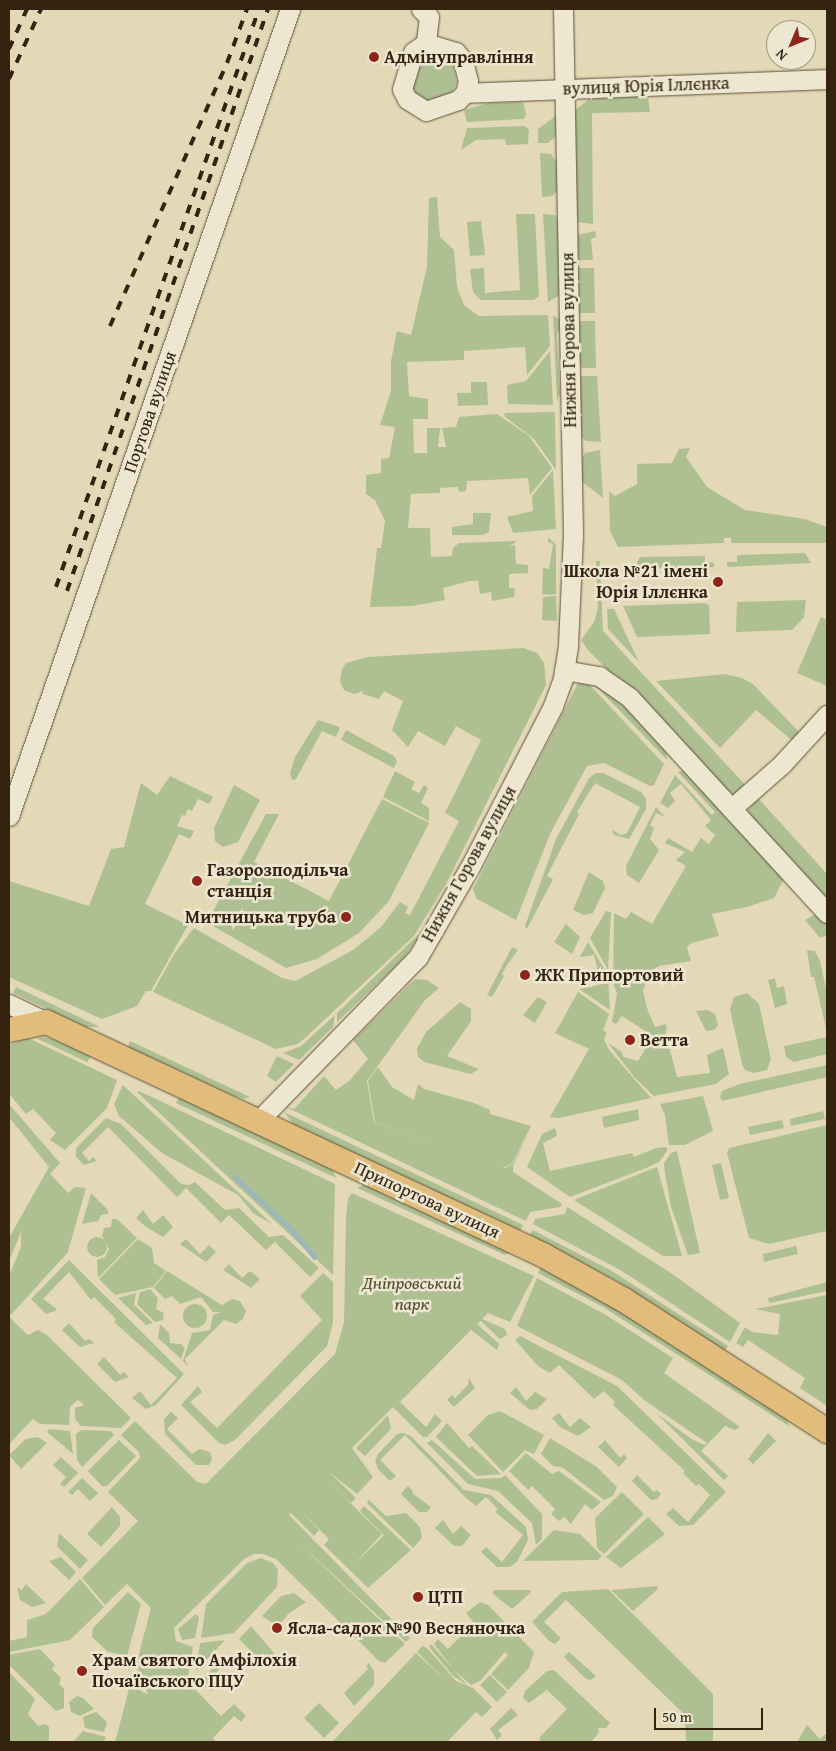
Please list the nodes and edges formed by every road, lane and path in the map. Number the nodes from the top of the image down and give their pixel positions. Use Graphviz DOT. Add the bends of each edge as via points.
graph roads {
  1 [pos="290,9"];
  2 [pos="421,9"];
  3 [pos="563,9"];
  4 [pos="426,43"];
  5 [pos="827,79"];
  6 [pos="564,89"];
  7 [pos="465,93"];
  8 [pos="564,670"];
  9 [pos="827,715"];
  10 [pos="732,808"];
  11 [pos="9,816"];
  12 [pos="827,913"];
  13 [pos="9,1004"];
  14 [pos="46,1022"];
  15 [pos="9,1030"];
  16 [pos="258,1121"];
  17 [pos="827,1431"];
  1 -- 11 [label="street, Портова вулиця"];
  2 -- 4 [label="street" via="429,17"];
  3 -- 6 [label="street, Нижня Горова вулиця"];
  4 -- 7 [label="street" via="447,47 463,61 468,81"];
  4 -- 7 [label="street" via="413,52 403,83 407,98 426,111 448,106"];
  5 -- 6 [label="street, вулиця Юрія Іллєнка"];
  6 -- 7 [label="street, вулиця Юрія Іллєнка"];
  6 -- 8 [label="street, Нижня Горова вулиця" via="573,534"];
  8 -- 10 [label="street" via="590,673 620,690"];
  8 -- 16 [label="street, Нижня Горова вулиця" via="553,706 454,898 418,957"];
  9 -- 10 [label="street" via="782,764"];
  10 -- 12 [label="street"];
  13 -- 14 [label="street, Припортова вулиця"];
  14 -- 15 [label="main road"];
  14 -- 16 [label="main road, Припортова вулиця"];
  16 -- 17 [label="main road, Припортова вулиця" via="572,1270"];
}
